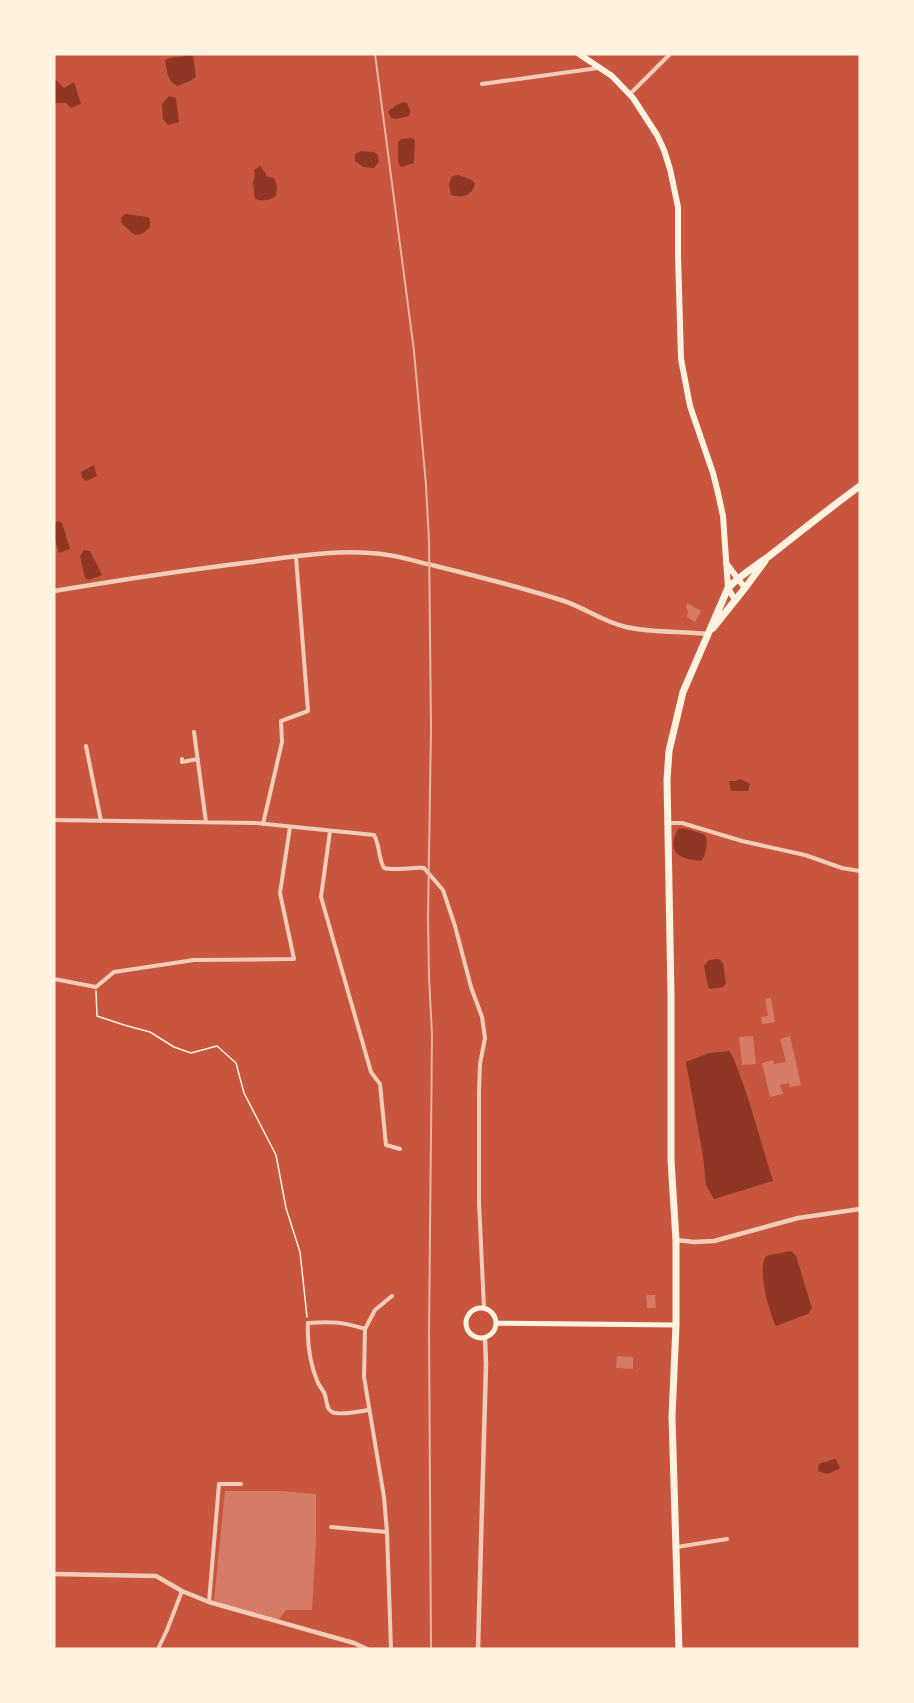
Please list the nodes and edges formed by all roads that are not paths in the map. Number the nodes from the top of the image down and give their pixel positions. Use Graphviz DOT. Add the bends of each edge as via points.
graph roads {
  1 [pos="579,54"];
  2 [pos="670,54"];
  3 [pos="602,68"];
  4 [pos="482,84"];
  5 [pos="630,94"];
  6 [pos="860,486"];
  7 [pos="768,556"];
  8 [pos="296,557"];
  9 [pos="726,563"];
  10 [pos="737,578"];
  11 [pos="728,588"];
  12 [pos="745,588"];
  13 [pos="54,591"];
  14 [pos="735,600"];
  15 [pos="708,634"];
  16 [pos="194,732"];
  17 [pos="86,746"];
  18 [pos="183,759"];
  19 [pos="198,759"];
  20 [pos="54,820"];
  21 [pos="101,821"];
  22 [pos="206,822"];
  23 [pos="668,823"];
  24 [pos="263,824"];
  25 [pos="290,827"];
  26 [pos="330,831"];
  27 [pos="860,871"];
  28 [pos="54,979"];
  29 [pos="400,1149"];
  30 [pos="860,1209"];
  31 [pos="676,1240"];
  32 [pos="392,1296"];
  33 [pos="484,1308"];
  34 [pos="496,1323"];
  35 [pos="676,1325"];
  36 [pos="365,1329"];
  37 [pos="485,1338"];
  38 [pos="369,1410"];
  39 [pos="241,1484"];
  40 [pos="331,1527"];
  41 [pos="387,1532"];
  42 [pos="727,1539"];
  43 [pos="676,1547"];
  44 [pos="54,1574"];
  45 [pos="182,1591"];
  46 [pos="209,1602"];
  47 [pos="158,1649"];
  48 [pos="367,1649"];
  49 [pos="391,1649"];
  50 [pos="478,1649"];
  51 [pos="680,1649"];
  1 -- 3 [label="main road"];
  2 -- 5 [label="street"];
  3 -- 4 [label="street"];
  3 -- 5 [label="main road"];
  5 -- 9 [label="main road" via="664,150 676,196 681,358 690,406 718,493"];
  6 -- 7 [label="highway"];
  7 -- 10 [label="highway"];
  7 -- 12 [label="highway"];
  8 -- 13 [label="street"];
  8 -- 15 [label="street" via="388,555 565,602 626,627"];
  8 -- 24 [label="street" via="308,711 281,721 282,742"];
  9 -- 10 [label="main road"];
  9 -- 11 [label="main road"];
  10 -- 11 [label="highway"];
  10 -- 12 [label="main road"];
  11 -- 14 [label="main road"];
  11 -- 15 [label="highway"];
  12 -- 14 [label="highway"];
  14 -- 15 [label="highway"];
  15 -- 23 [label="highway" via="683,692 669,751"];
  16 -- 19 [label="street"];
  17 -- 21 [label="street"];
  18 -- 19 [label="street" via="182,762"];
  19 -- 22 [label="street"];
  20 -- 21 [label="street"];
  21 -- 22 [label="street"];
  22 -- 24 [label="street"];
  23 -- 27 [label="street" via="682,823"];
  23 -- 31 [label="highway" via="671,1160"];
  24 -- 25 [label="street"];
  25 -- 26 [label="street"];
  25 -- 28 [label="street" via="280,893 294,959 194,960 114,972 96,987"];
  26 -- 29 [label="street" via="321,897 371,1072 380,1084 386,1145"];
  26 -- 33 [label="street" via="374,836 381,863 389,870 424,868 443,890 452,917 485,1038 479,1091"];
  30 -- 31 [label="street" via="798,1218 714,1241"];
  31 -- 35 [label="highway"];
  32 -- 36 [label="street" via="375,1310"];
  33 -- 34 [label="main road" via="493,1314"];
  33 -- 37 [label="main road" via="474,1309 465,1321 471,1335"];
  34 -- 35 [label="main road"];
  34 -- 37 [label="main road" via="493,1333"];
  35 -- 43 [label="highway" via="672,1417"];
  36 -- 38 [label="street" via="364,1377"];
  36 -- 38 [label="street" via="344,1322 308,1323 307,1337 311,1362 332,1413"];
  37 -- 50 [label="street"];
  38 -- 41 [label="street"];
  39 -- 46 [label="street" via="219,1484"];
  40 -- 41 [label="street"];
  41 -- 49 [label="street"];
  42 -- 43 [label="street"];
  43 -- 51 [label="highway"];
  44 -- 45 [label="street" via="156,1576"];
  45 -- 46 [label="street"];
  45 -- 47 [label="street"];
  46 -- 48 [label="street"];
}
